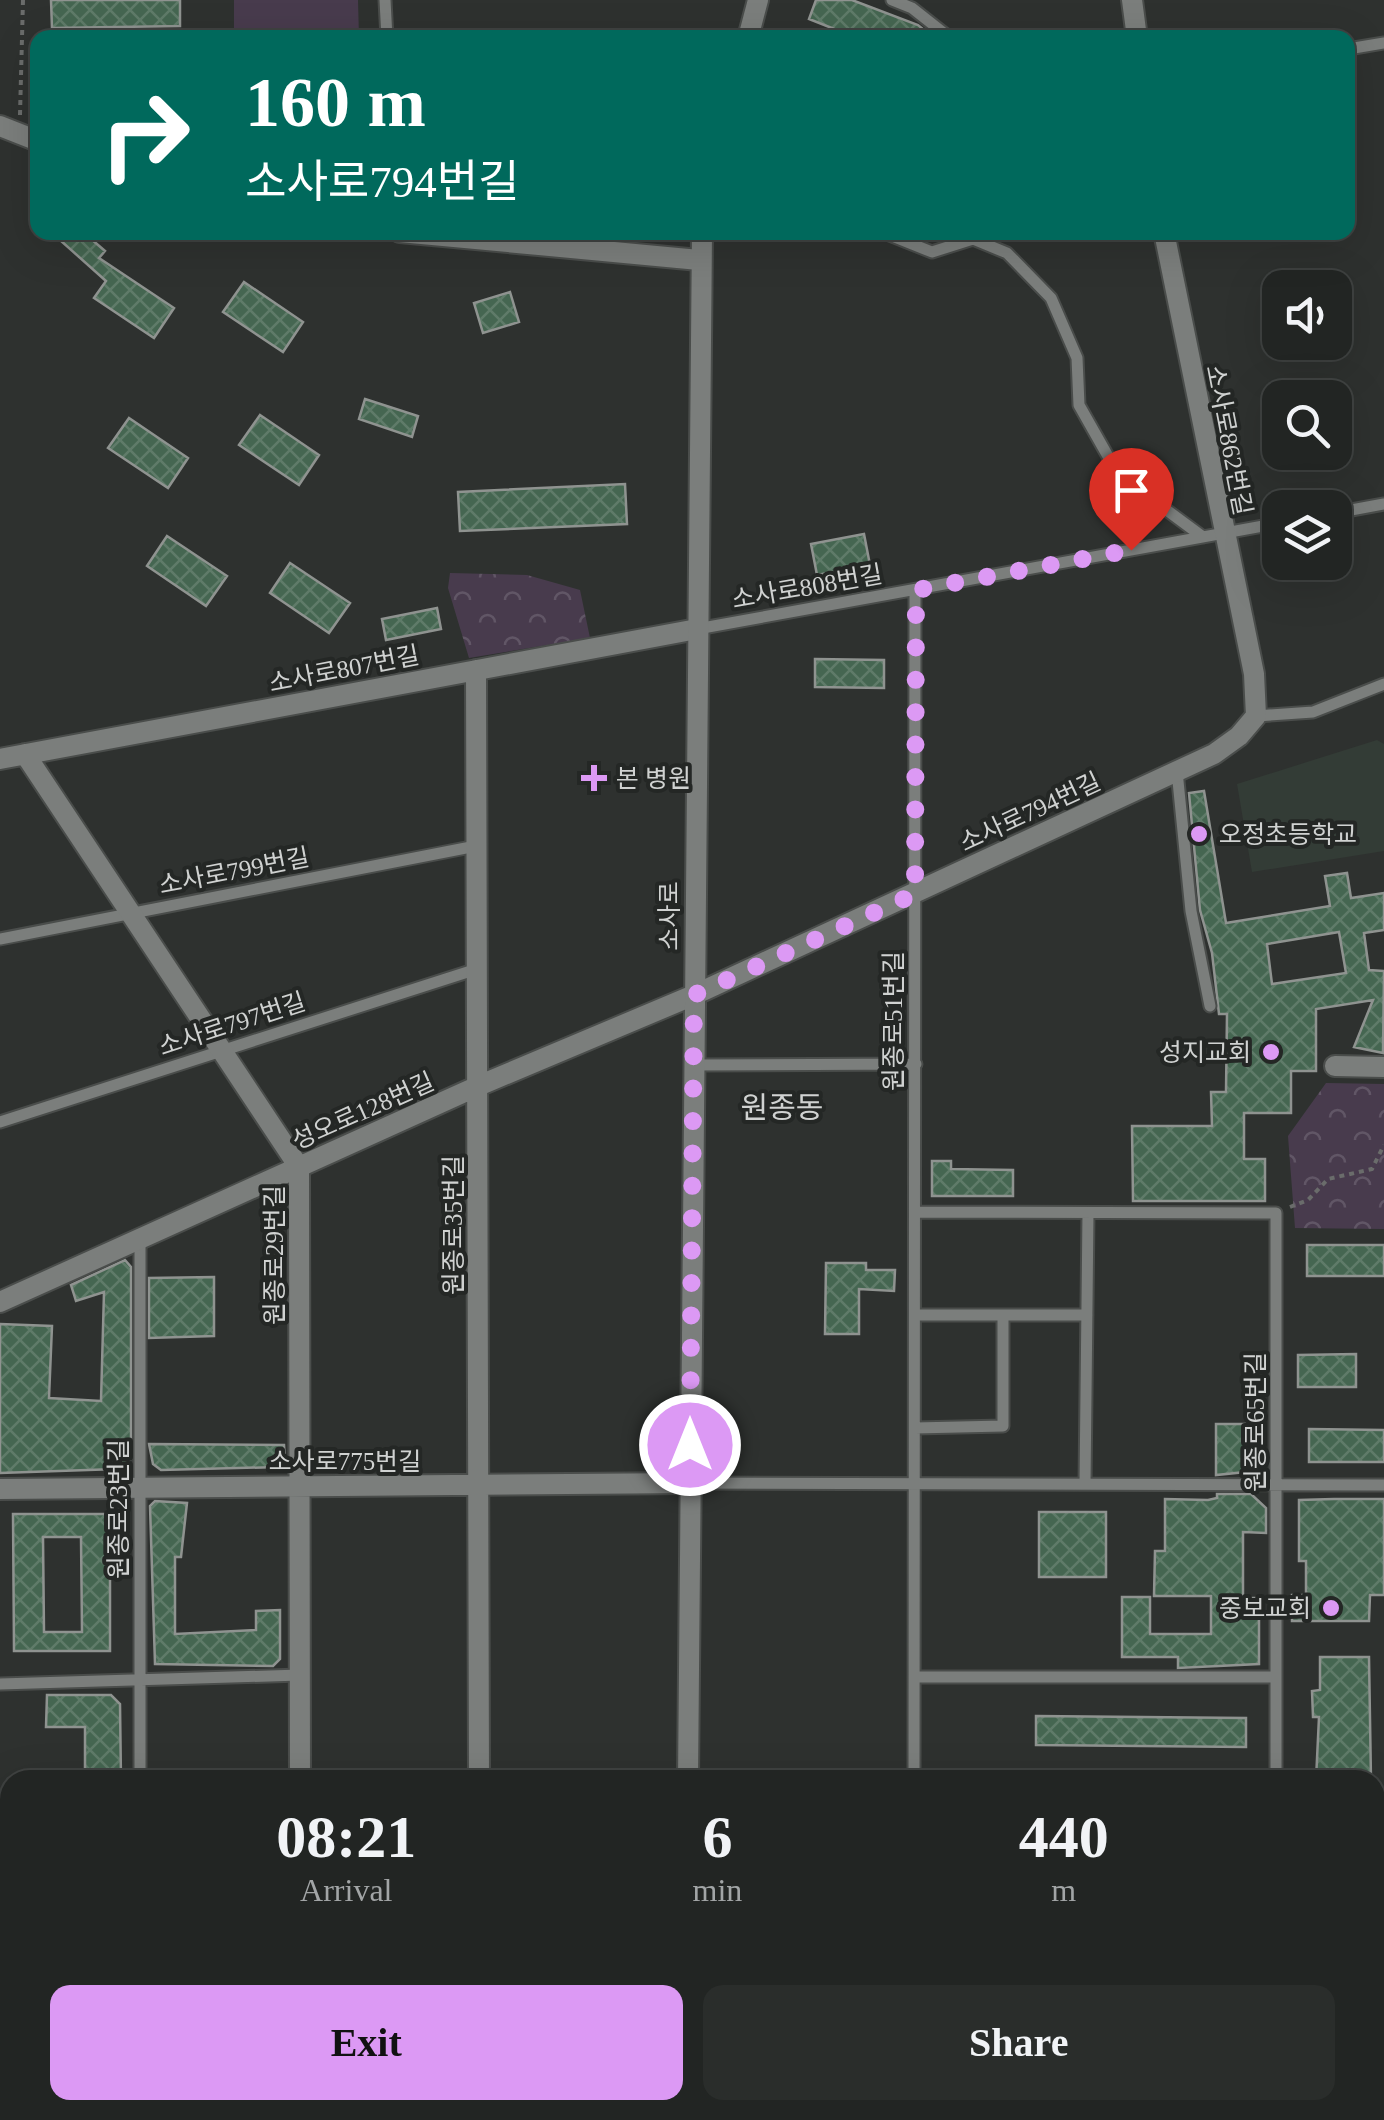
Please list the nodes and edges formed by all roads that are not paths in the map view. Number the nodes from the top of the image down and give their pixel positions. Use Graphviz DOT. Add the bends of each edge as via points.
graph roads {
  1 [pos="385,0"];
  2 [pos="758,0"];
  3 [pos="892,0"];
  4 [pos="1132,0"];
  5 [pos="387,30"];
  6 [pos="750,30"];
  7 [pos="940,30"];
  8 [pos="1136,30"];
  9 [pos="1384,43"];
  10 [pos="1355,48"];
  11 [pos="485,240"];
  12 [pos="701,240"];
  13 [pos="902,240"];
  14 [pos="967,240"];
  15 [pos="978,240"];
  16 [pos="1165,240"];
  17 [pos="699,260"];
  18 [pos="1384,504"];
  19 [pos="1352,510"];
  20 [pos="1262,526"];
  21 [pos="1213,535"];
  22 [pos="916,590"];
  23 [pos="697,629"];
  24 [pos="476,670"];
  25 [pos="1384,684"];
  26 [pos="1256,716"];
  27 [pos="25,754"];
  28 [pos="0,758"];
  29 [pos="1177,772"];
  30 [pos="476,846"];
  31 [pos="915,894"];
  32 [pos="132,914"];
  33 [pos="0,939"];
  34 [pos="477,968"];
  35 [pos="694,995"];
  36 [pos="1210,1006"];
  37 [pos="221,1051"];
  38 [pos="916,1064"];
  39 [pos="693,1065"];
  40 [pos="1335,1066"];
  41 [pos="1384,1067"];
  42 [pos="478,1086"];
  43 [pos="0,1122"];
  44 [pos="299,1167"];
  45 [pos="916,1212"];
  46 [pos="1088,1213"];
  47 [pos="140,1238"];
  48 [pos="0,1302"];
  49 [pos="916,1314"];
  50 [pos="1003,1315"];
  51 [pos="1086,1315"];
  52 [pos="915,1428"];
  53 [pos="690,1484"];
  54 [pos="915,1484"];
  55 [pos="1085,1484"];
  56 [pos="1278,1484"];
  57 [pos="1384,1484"];
  58 [pos="299,1486"];
  59 [pos="479,1486"];
  60 [pos="140,1488"];
  61 [pos="0,1489"];
  62 [pos="300,1675"];
  63 [pos="1276,1676"];
  64 [pos="914,1677"];
  65 [pos="140,1680"];
  66 [pos="0,1684"];
  67 [pos="140,1770"];
  68 [pos="300,1770"];
  69 [pos="480,1770"];
  70 [pos="688,1770"];
  71 [pos="914,1770"];
  72 [pos="1276,1770"];
  1 -- 5 [label="lane"];
  2 -- 6 [label="street"];
  3 -- 7 [label="lane"];
  4 -- 8 [label="street"];
  9 -- 10 [label="lane"];
  11 -- 17 [label="street"];
  12 -- 17 [label="street, 소사로"];
  13 -- 14 [label="lane" via="932,252"];
  15 -- 21 [label="lane" via="1007,253 1051,298 1078,358 1079,405 1118,474"];
  16 -- 21 [label="street, 소사로862번길"];
  17 -- 23 [label="street, 소사로"];
  18 -- 19 [label="lane"];
  20 -- 21 [label="lane, 소사로808번길"];
  21 -- 22 [label="lane, 소사로808번길"];
  21 -- 26 [label="street, 소사로862번길" via="1254,674"];
  22 -- 23 [label="lane, 소사로808번길"];
  22 -- 31 [label="lane, 원종로51번길"];
  23 -- 24 [label="street, 소사로807번길"];
  23 -- 35 [label="street, 소사로"];
  24 -- 27 [label="street, 소사로807번길"];
  24 -- 30 [label="street, 원종로35번길"];
  25 -- 26 [label="lane" via="1313,712"];
  26 -- 29 [label="street, 소사로794번길" via="1214,754"];
  27 -- 28 [label="street, 소사로807번길"];
  27 -- 32 [label="street, 원종로29번길"];
  29 -- 31 [label="street, 소사로794번길"];
  29 -- 36 [label="lane" via="1191,910"];
  30 -- 32 [label="lane, 소사로799번길"];
  30 -- 34 [label="street, 원종로35번길"];
  31 -- 35 [label="street, 소사로794번길"];
  31 -- 38 [label="lane, 원종로51번길"];
  32 -- 33 [label="lane, 소사로799번길"];
  32 -- 37 [label="street, 원종로29번길"];
  34 -- 37 [label="lane, 소사로797번길"];
  34 -- 42 [label="street, 원종로35번길"];
  35 -- 39 [label="street, 소사로"];
  35 -- 42 [label="street, 성오로128번길"];
  37 -- 43 [label="lane, 소사로797번길"];
  37 -- 44 [label="street, 원종로29번길"];
  38 -- 39 [label="lane"];
  38 -- 45 [label="lane, 원종로51번길"];
  39 -- 53 [label="street, 소사로"];
  40 -- 41 [label="street"];
  42 -- 44 [label="street, 성오로128번길"];
  42 -- 59 [label="street, 원종로35번길"];
  44 -- 47 [label="street, 성오로128번길"];
  44 -- 58 [label="street, 원종로29번길"];
  45 -- 46 [label="lane"];
  45 -- 49 [label="lane, 원종로51번길"];
  46 -- 51 [label="lane"];
  46 -- 56 [label="lane, 원종로65번길" via="1276,1213"];
  47 -- 48 [label="street, 성오로128번길"];
  47 -- 60 [label="lane, 원종로23번길"];
  49 -- 50 [label="lane"];
  49 -- 52 [label="lane, 원종로51번길"];
  50 -- 51 [label="lane"];
  50 -- 52 [label="lane" via="1003,1426"];
  51 -- 55 [label="lane"];
  52 -- 54 [label="lane, 원종로51번길"];
  53 -- 54 [label="lane"];
  53 -- 59 [label="street, 소사로775번길"];
  53 -- 70 [label="street, 소사로"];
  54 -- 55 [label="lane"];
  54 -- 64 [label="lane, 원종로51번길"];
  55 -- 56 [label="lane"];
  56 -- 57 [label="lane"];
  56 -- 63 [label="lane, 원종로65번길"];
  58 -- 59 [label="street, 소사로775번길"];
  58 -- 60 [label="street, 소사로775번길"];
  58 -- 62 [label="street, 원종로29번길"];
  59 -- 69 [label="street, 원종로35번길"];
  60 -- 61 [label="street, 소사로775번길"];
  60 -- 65 [label="lane, 원종로23번길"];
  62 -- 65 [label="lane"];
  62 -- 68 [label="street, 원종로29번길"];
  63 -- 64 [label="lane"];
  63 -- 72 [label="lane, 원종로65번길"];
  64 -- 71 [label="lane, 원종로51번길"];
  65 -- 66 [label="lane"];
  65 -- 67 [label="lane, 원종로23번길"];
}
